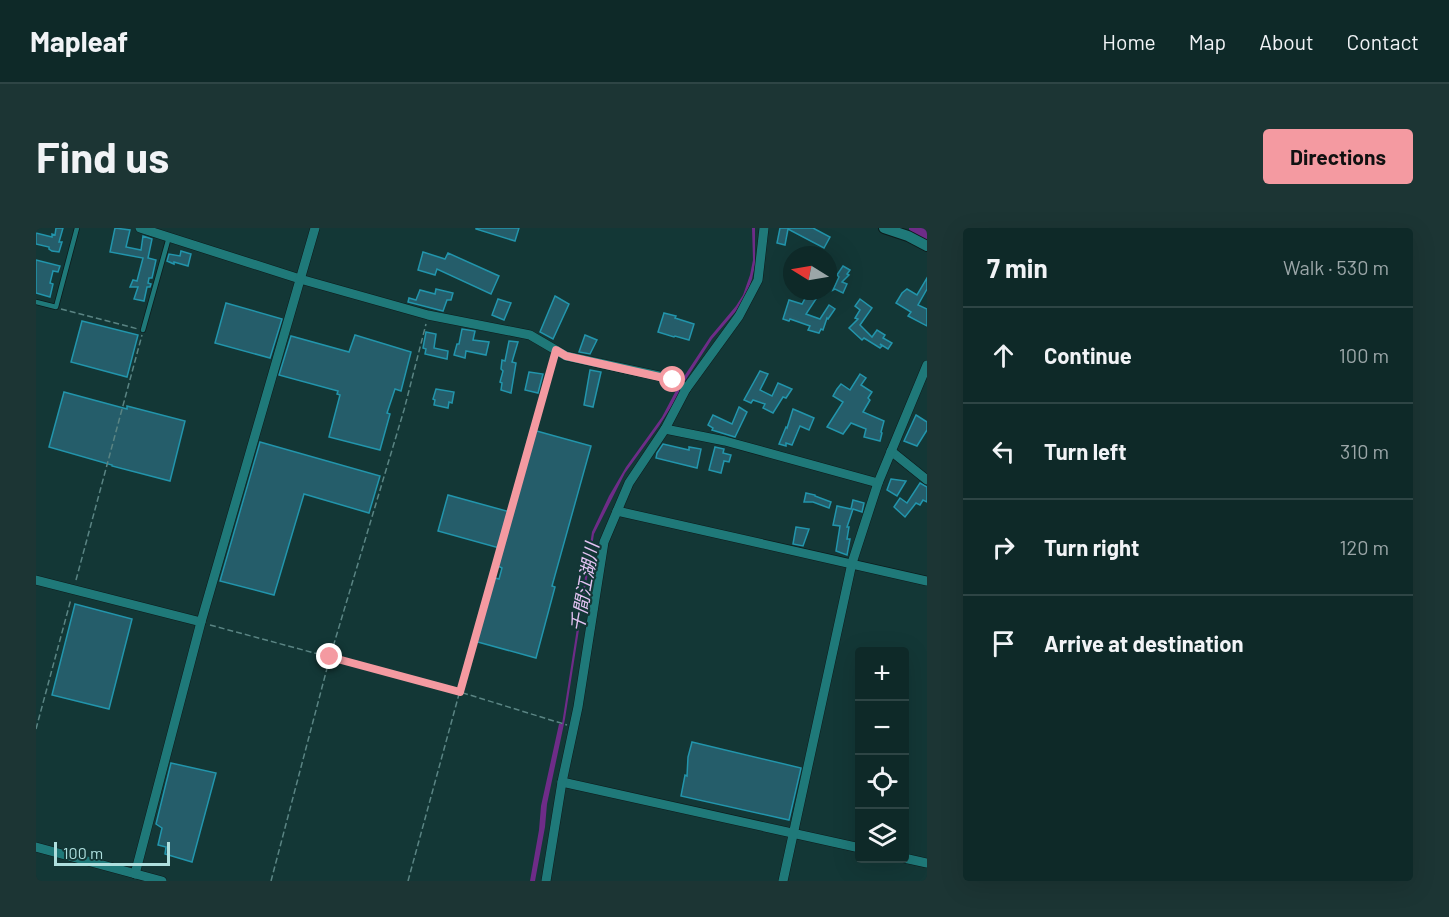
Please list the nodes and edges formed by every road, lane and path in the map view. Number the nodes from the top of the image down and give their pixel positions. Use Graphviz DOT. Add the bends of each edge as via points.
graph roads {
  1 [pos="77,228"];
  2 [pos="140,228"];
  3 [pos="315,228"];
  4 [pos="764,228"];
  5 [pos="884,228"];
  6 [pos="169,237"];
  7 [pos="927,246"];
  8 [pos="300,279"];
  9 [pos="36,302"];
  10 [pos="56,307"];
  11 [pos="428,315"];
  12 [pos="143,330"];
  13 [pos="556,350"];
  14 [pos="927,365"];
  15 [pos="686,389"];
  16 [pos="665,429"];
  17 [pos="891,451"];
  18 [pos="927,480"];
  19 [pos="878,483"];
  20 [pos="616,511"];
  21 [pos="852,563"];
  22 [pos="36,580"];
  23 [pos="927,580"];
  24 [pos="74,589"];
  25 [pos="201,622"];
  26 [pos="330,657"];
  27 [pos="460,692"];
  28 [pos="574,727"];
  29 [pos="36,729"];
  30 [pos="562,782"];
  31 [pos="794,832"];
  32 [pos="36,847"];
  33 [pos="855,847"];
  34 [pos="909,859"];
  35 [pos="927,863"];
  36 [pos="135,874"];
  37 [pos="162,881"];
  38 [pos="271,881"];
  39 [pos="408,881"];
  40 [pos="546,881"];
  41 [pos="783,881"];
  1 -- 10 [label="lane"];
  2 -- 6 [label="street"];
  3 -- 8 [label="street"];
  4 -- 15 [label="street" via="758,280 739,316"];
  5 -- 7 [label="street"];
  6 -- 8 [label="street"];
  6 -- 12 [label="lane"];
  8 -- 11 [label="street"];
  8 -- 25 [label="street"];
  9 -- 10 [label="lane"];
  10 -- 12 [label="path"];
  11 -- 13 [label="street" via="530,335"];
  11 -- 26 [label="path" via="404,410"];
  12 -- 24 [label="path"];
  13 -- 15 [label="street" via="566,356 673,380"];
  13 -- 27 [label="path"];
  14 -- 17 [label="street"];
  15 -- 16 [label="street"];
  16 -- 19 [label="street" via="726,441"];
  16 -- 20 [label="street" via="629,483"];
  17 -- 18 [label="street"];
  17 -- 19 [label="street"];
  19 -- 21 [label="street"];
  20 -- 21 [label="street"];
  20 -- 28 [label="street" via="604,542"];
  21 -- 23 [label="street"];
  21 -- 31 [label="street"];
  22 -- 24 [label="street"];
  24 -- 25 [label="street"];
  24 -- 29 [label="path"];
  25 -- 26 [label="path"];
  25 -- 36 [label="street"];
  26 -- 27 [label="path"];
  26 -- 38 [label="path"];
  27 -- 28 [label="path"];
  27 -- 39 [label="path"];
  28 -- 30 [label="street"];
  30 -- 31 [label="street"];
  30 -- 40 [label="street"];
  31 -- 33 [label="street"];
  31 -- 41 [label="street"];
  32 -- 36 [label="street"];
  34 -- 35 [label="street"];
  36 -- 37 [label="street"];
}
